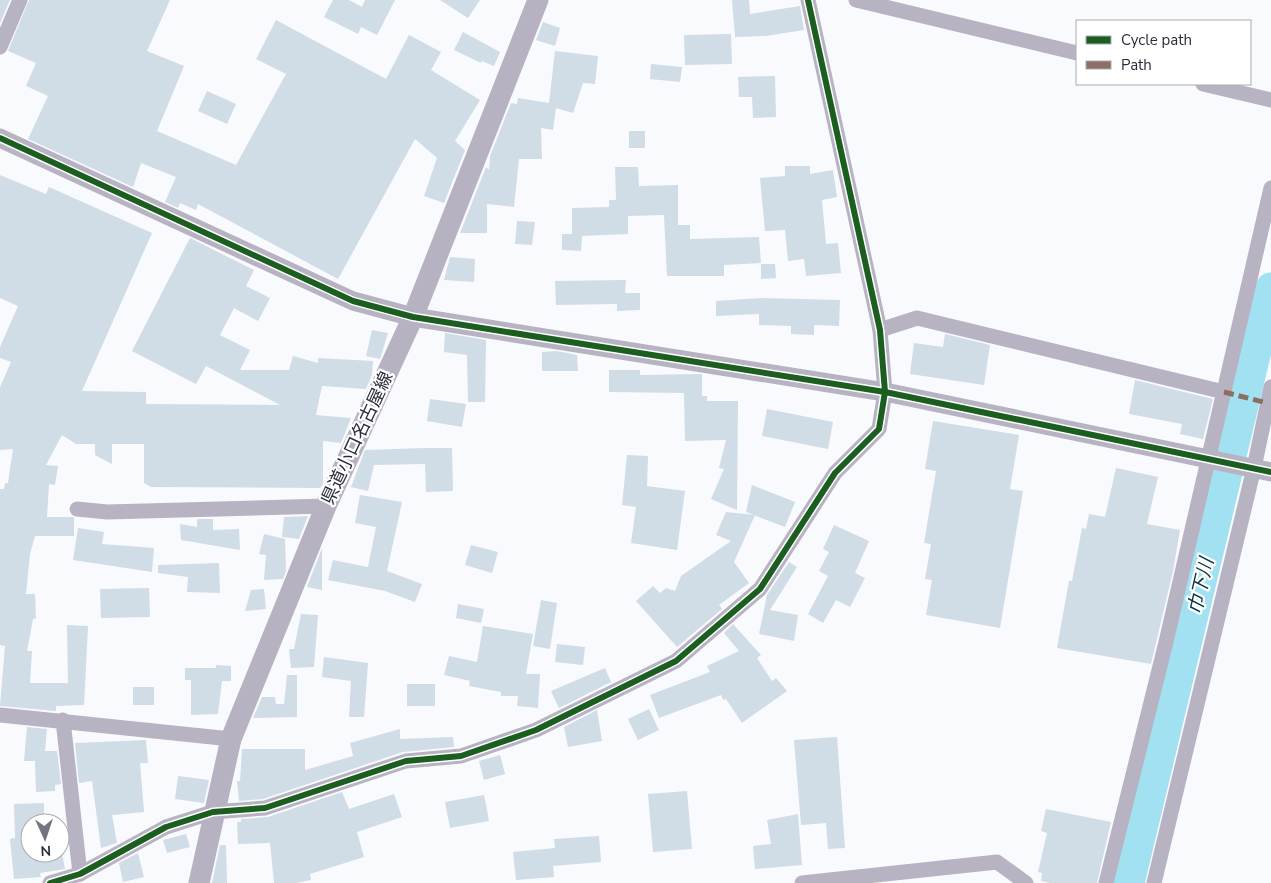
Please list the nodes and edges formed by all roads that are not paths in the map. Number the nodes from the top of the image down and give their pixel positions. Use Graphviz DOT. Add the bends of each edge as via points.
graph roads {
  1 [pos="20,0"];
  2 [pos="538,0"];
  3 [pos="808,0"];
  4 [pos="856,0"];
  5 [pos="0,47"];
  6 [pos="1076,54"];
  7 [pos="1207,85"];
  8 [pos="1271,100"];
  9 [pos="0,138"];
  10 [pos="1271,188"];
  11 [pos="413,317"];
  12 [pos="880,330"];
  13 [pos="1271,387"];
  14 [pos="885,392"];
  15 [pos="1224,392"];
  16 [pos="1211,459"];
  17 [pos="1257,469"];
  18 [pos="326,506"];
  19 [pos="77,509"];
  20 [pos="0,715"];
  21 [pos="64,720"];
  22 [pos="230,739"];
  23 [pos="213,812"];
  24 [pos="80,874"];
  25 [pos="50,883"];
  26 [pos="199,883"];
  27 [pos="802,883"];
  28 [pos="1026,883"];
  29 [pos="1106,883"];
  30 [pos="1154,883"];
  1 -- 5 [label="street"];
  2 -- 11 [label="main road, 県道小口名古屋線"];
  3 -- 12 [label="street"];
  4 -- 6 [label="street"];
  7 -- 8 [label="street"];
  9 -- 11 [label="street" via="354,301"];
  10 -- 15 [label="street"];
  11 -- 14 [label="street"];
  11 -- 18 [label="main road, 県道小口名古屋線"];
  12 -- 14 [label="street"];
  12 -- 15 [label="street" via="918,318"];
  13 -- 17 [label="street"];
  14 -- 16 [label="street"];
  14 -- 23 [label="street" via="879,429 835,474 760,589 676,661 536,730 480,751 406,761 265,808"];
  15 -- 16 [label="street"];
  16 -- 17 [label="street"];
  16 -- 29 [label="street"];
  17 -- 30 [label="street"];
  18 -- 19 [label="street" via="107,512"];
  18 -- 22 [label="main road, 県道小口名古屋線"];
  20 -- 21 [label="street"];
  21 -- 22 [label="street"];
  21 -- 24 [label="street"];
  22 -- 23 [label="main road, 県道小口名古屋線"];
  23 -- 24 [label="street" via="166,827"];
  23 -- 26 [label="main road, 県道小口名古屋線"];
  24 -- 25 [label="street"];
  27 -- 28 [label="street" via="997,862"];
}
